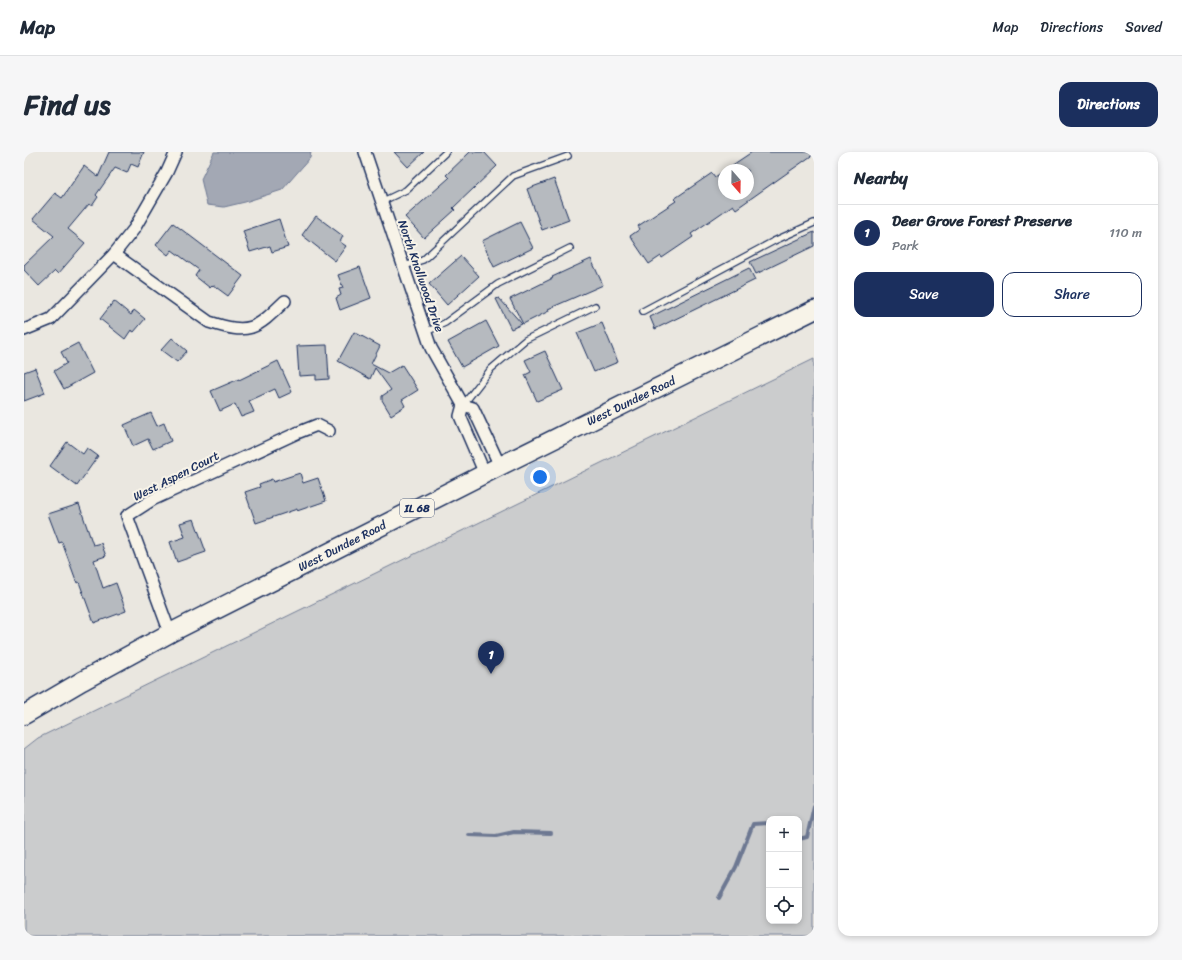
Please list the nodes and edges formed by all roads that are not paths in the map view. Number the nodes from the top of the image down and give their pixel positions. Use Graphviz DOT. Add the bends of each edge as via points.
graph roads {
  1 [pos="176,152"];
  2 [pos="365,152"];
  3 [pos="446,152"];
  4 [pos="568,156"];
  5 [pos="381,202"];
  6 [pos="814,223"];
  7 [pos="570,248"];
  8 [pos="114,254"];
  9 [pos="404,266"];
  10 [pos="285,301"];
  11 [pos="594,306"];
  12 [pos="814,310"];
  13 [pos="643,311"];
  14 [pos="24,330"];
  15 [pos="426,332"];
  16 [pos="463,405"];
  17 [pos="329,431"];
  18 [pos="492,470"];
  19 [pos="170,633"];
  20 [pos="24,715"];
  1 -- 8 [label="street" via="134,229"];
  2 -- 5 [label="street, North Knollwood Drive"];
  3 -- 5 [label="lane" via="406,190"];
  4 -- 9 [label="lane" via="513,176 424,260"];
  5 -- 9 [label="street, North Knollwood Drive"];
  6 -- 13 [label="lane" via="774,241"];
  7 -- 15 [label="lane" via="498,284 445,322"];
  8 -- 10 [label="street" via="209,322 225,327 239,330 253,327"];
  8 -- 14 [label="street" via="51,319"];
  9 -- 15 [label="street, North Knollwood Drive"];
  11 -- 16 [label="lane" via="525,340 491,369"];
  12 -- 18 [label="main road, West Dundee Road / IL 68"];
  15 -- 16 [label="street, North Knollwood Drive" via="431,348"];
  16 -- 18 [label="street, North Knollwood Drive" via="460,416"];
  16 -- 18 [label="street, North Knollwood Drive" via="473,408"];
  17 -- 19 [label="street, West Aspen Court" via="317,425 297,433 152,500 127,516"];
  18 -- 19 [label="main road, West Dundee Road / IL 68"];
  19 -- 20 [label="main road, West Dundee Road / IL 68"];
}
